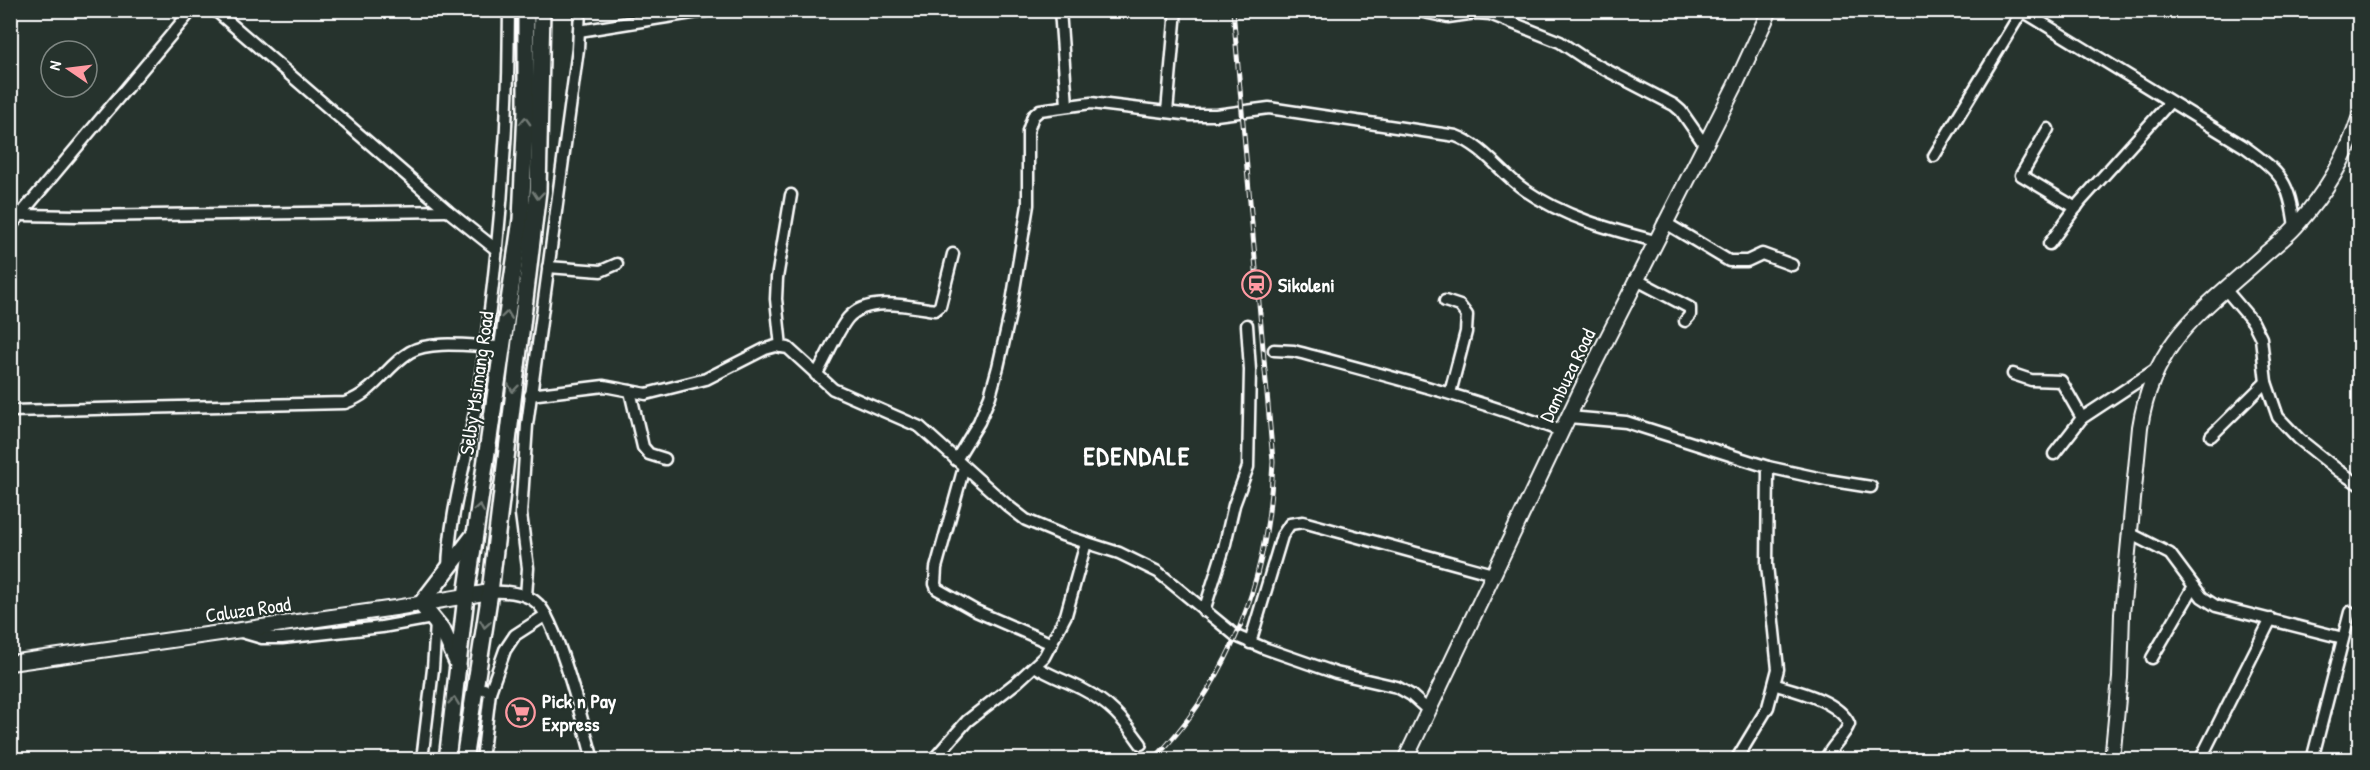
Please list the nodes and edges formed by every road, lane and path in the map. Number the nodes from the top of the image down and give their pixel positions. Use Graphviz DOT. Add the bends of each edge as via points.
graph roads {
  1 [pos="192,10"];
  2 [pos="216,10"];
  3 [pos="509,10"];
  4 [pos="526,10"];
  5 [pos="542,10"];
  6 [pos="580,10"];
  7 [pos="711,10"];
  8 [pos="1060,10"];
  9 [pos="1176,10"];
  10 [pos="1414,10"];
  11 [pos="1770,10"];
  12 [pos="2021,11"];
  13 [pos="579,31"];
  14 [pos="2170,102"];
  15 [pos="1067,105"];
  16 [pos="1167,112"];
  17 [pos="2358,124"];
  18 [pos="2048,129"];
  19 [pos="1704,144"];
  20 [pos="1934,156"];
  21 [pos="791,195"];
  22 [pos="2076,208"];
  23 [pos="447,211"];
  24 [pos="20,215"];
  25 [pos="1664,222"];
  26 [pos="10,226"];
  27 [pos="2295,227"];
  28 [pos="1655,241"];
  29 [pos="2049,244"];
  30 [pos="497,250"];
  31 [pos="953,254"];
  32 [pos="617,264"];
  33 [pos="1792,265"];
  34 [pos="548,267"];
  35 [pos="1635,279"];
  36 [pos="2225,288"];
  37 [pos="1444,301"];
  38 [pos="1685,321"];
  39 [pos="1247,325"];
  40 [pos="484,347"];
  41 [pos="503,347"];
  42 [pos="781,347"];
  43 [pos="1274,350"];
  44 [pos="2155,370"];
  45 [pos="2013,374"];
  46 [pos="816,375"];
  47 [pos="2266,382"];
  48 [pos="630,391"];
  49 [pos="1450,393"];
  50 [pos="530,394"];
  51 [pos="10,411"];
  52 [pos="1569,417"];
  53 [pos="2082,418"];
  54 [pos="1562,431"];
  55 [pos="2211,436"];
  56 [pos="2054,454"];
  57 [pos="665,459"];
  58 [pos="960,463"];
  59 [pos="1768,467"];
  60 [pos="2360,485"];
  61 [pos="1871,487"];
  62 [pos="475,534"];
  63 [pos="2131,534"];
  64 [pos="1086,543"];
  65 [pos="448,571"];
  66 [pos="1493,574"];
  67 [pos="2194,586"];
  68 [pos="490,592"];
  69 [pos="466,596"];
  70 [pos="526,596"];
  71 [pos="421,604"];
  72 [pos="1204,612"];
  73 [pos="2350,612"];
  74 [pos="546,615"];
  75 [pos="2271,619"];
  76 [pos="434,621"];
  77 [pos="238,631"];
  78 [pos="2343,638"];
  79 [pos="1250,643"];
  80 [pos="1052,644"];
  81 [pos="2152,658"];
  82 [pos="10,663"];
  83 [pos="458,665"];
  84 [pos="1035,666"];
  85 [pos="1776,685"];
  86 [pos="483,688"];
  87 [pos="1429,711"];
  88 [pos="1141,744"];
  89 [pos="422,759"];
  90 [pos="447,759"];
  91 [pos="464,759"];
  92 [pos="482,759"];
  93 [pos="593,759"];
  94 [pos="933,759"];
  95 [pos="1406,759"];
  96 [pos="1736,759"];
  97 [pos="1825,759"];
  98 [pos="2112,759"];
  99 [pos="2200,759"];
  100 [pos="2312,759"];
  1 -- 24 [label="street"];
  2 -- 23 [label="street"];
  3 -- 30 [label="street" via="507,135"];
  41 -- 4 [label="main road, Selby Msimang Road, one-way" via="523,193"];
  5 -- 68 [label="main road, Selby Msimang Road, one-way" via="538,190"];
  6 -- 13 [label="street"];
  7 -- 13 [label="street"];
  8 -- 15 [label="street"];
  9 -- 16 [label="street"];
  10 -- 19 [label="street" via="1448,17 1490,14 1560,42 1674,105"];
  11 -- 19 [label="street, Dambuza Road"];
  12 -- 14 [label="street"];
  12 -- 20 [label="street"];
  13 -- 34 [label="street"];
  14 -- 22 [label="street"];
  14 -- 27 [label="street" via="2245,147 2280,174"];
  15 -- 16 [label="street"];
  15 -- 58 [label="street" via="1040,110 1029,123 1028,205 1010,314 990,396"];
  16 -- 28 [label="street" via="1216,115 1278,109 1456,136 1476,145 1516,183 1549,205 1607,229"];
  17 -- 27 [label="street" via="2334,177"];
  18 -- 22 [label="street" via="2021,175"];
  19 -- 25 [label="street, Dambuza Road"];
  21 -- 42 [label="street" via="777,278"];
  22 -- 29 [label="street"];
  23 -- 24 [label="street"];
  23 -- 30 [label="street"];
  24 -- 26 [label="street"];
  25 -- 28 [label="street, Dambuza Road"];
  25 -- 33 [label="street" via="1729,261 1762,254"];
  27 -- 36 [label="street"];
  28 -- 35 [label="street, Dambuza Road"];
  30 -- 40 [label="street"];
  31 -- 46 [label="street" via="940,306 928,309 890,304 860,309 847,319"];
  32 -- 34 [label="street" via="601,271"];
  34 -- 50 [label="street"];
  35 -- 38 [label="street" via="1690,308"];
  35 -- 52 [label="street, Dambuza Road"];
  36 -- 44 [label="street" via="2194,316"];
  36 -- 47 [label="street" via="2253,322 2260,338"];
  37 -- 49 [label="street" via="1460,306 1467,315"];
  39 -- 72 [label="street" via="1248,467"];
  40 -- 41 [label="street"];
  40 -- 51 [label="street" via="420,347 361,398 345,403"];
  40 -- 65 [label="street"];
  62 -- 41 [label="main road, Selby Msimang Road, one-way"];
  42 -- 46 [label="street" via="794,353"];
  42 -- 48 [label="street" via="765,349 706,379 646,394"];
  43 -- 49 [label="street" via="1294,351"];
  44 -- 53 [label="street"];
  44 -- 63 [label="street" via="2140,427"];
  45 -- 53 [label="street" via="2031,380 2061,381"];
  46 -- 58 [label="street" via="842,393 920,427"];
  47 -- 55 [label="street"];
  47 -- 60 [label="street" via="2281,422"];
  48 -- 50 [label="street" via="604,386"];
  48 -- 57 [label="street" via="643,447 649,454"];
  49 -- 54 [label="street"];
  50 -- 70 [label="street" via="521,514 528,568"];
  52 -- 54 [label="street, Dambuza Road"];
  52 -- 59 [label="street" via="1632,424"];
  53 -- 56 [label="street"];
  54 -- 66 [label="street, Dambuza Road"];
  58 -- 64 [label="street" via="1026,520"];
  58 -- 80 [label="street" via="936,568 936,589"];
  59 -- 61 [label="street"];
  59 -- 85 [label="street" via="1767,565 1778,656"];
  62 -- 65 [label="main road"];
  62 -- 69 [label="main road, Selby Msimang Road"];
  63 -- 67 [label="street" via="2170,554"];
  63 -- 98 [label="street"];
  64 -- 72 [label="street" via="1119,553 1158,572"];
  64 -- 80 [label="street" via="1066,615"];
  65 -- 71 [label="main road"];
  66 -- 79 [label="street" via="1327,527 1296,522 1286,527 1282,536"];
  66 -- 87 [label="street, Dambuza Road"];
  67 -- 75 [label="street" via="2216,606"];
  67 -- 81 [label="street"];
  68 -- 69 [label="street, Caluza Road"];
  68 -- 70 [label="street"];
  68 -- 86 [label="main road, Selby Msimang Road, one-way"];
  69 -- 71 [label="street, Caluza Road"];
  69 -- 83 [label="main road, Selby Msimang Road"];
  70 -- 74 [label="street"];
  71 -- 76 [label="main road"];
  71 -- 77 [label="street, Caluza Road"];
  72 -- 79 [label="street"];
  73 -- 78 [label="street"];
  74 -- 86 [label="street" via="515,635"];
  74 -- 93 [label="street"];
  75 -- 78 [label="street"];
  75 -- 99 [label="street"];
  76 -- 77 [label="street" via="282,638 262,639"];
  76 -- 83 [label="main road" via="451,645"];
  76 -- 89 [label="street" via="433,669"];
  77 -- 82 [label="street, Caluza Road"];
  78 -- 100 [label="street"];
  79 -- 87 [label="street" via="1336,673 1397,687"];
  80 -- 84 [label="street"];
  90 -- 83 [label="main road, Selby Msimang Road, one-way"];
  84 -- 88 [label="street" via="1111,707"];
  84 -- 94 [label="street" via="968,721"];
  85 -- 96 [label="street" via="1763,717"];
  85 -- 97 [label="street" via="1822,701 1846,718 1846,732"];
  86 -- 91 [label="main road, Selby Msimang Road"];
  86 -- 92 [label="street"];
  87 -- 95 [label="street, Dambuza Road"];
}
